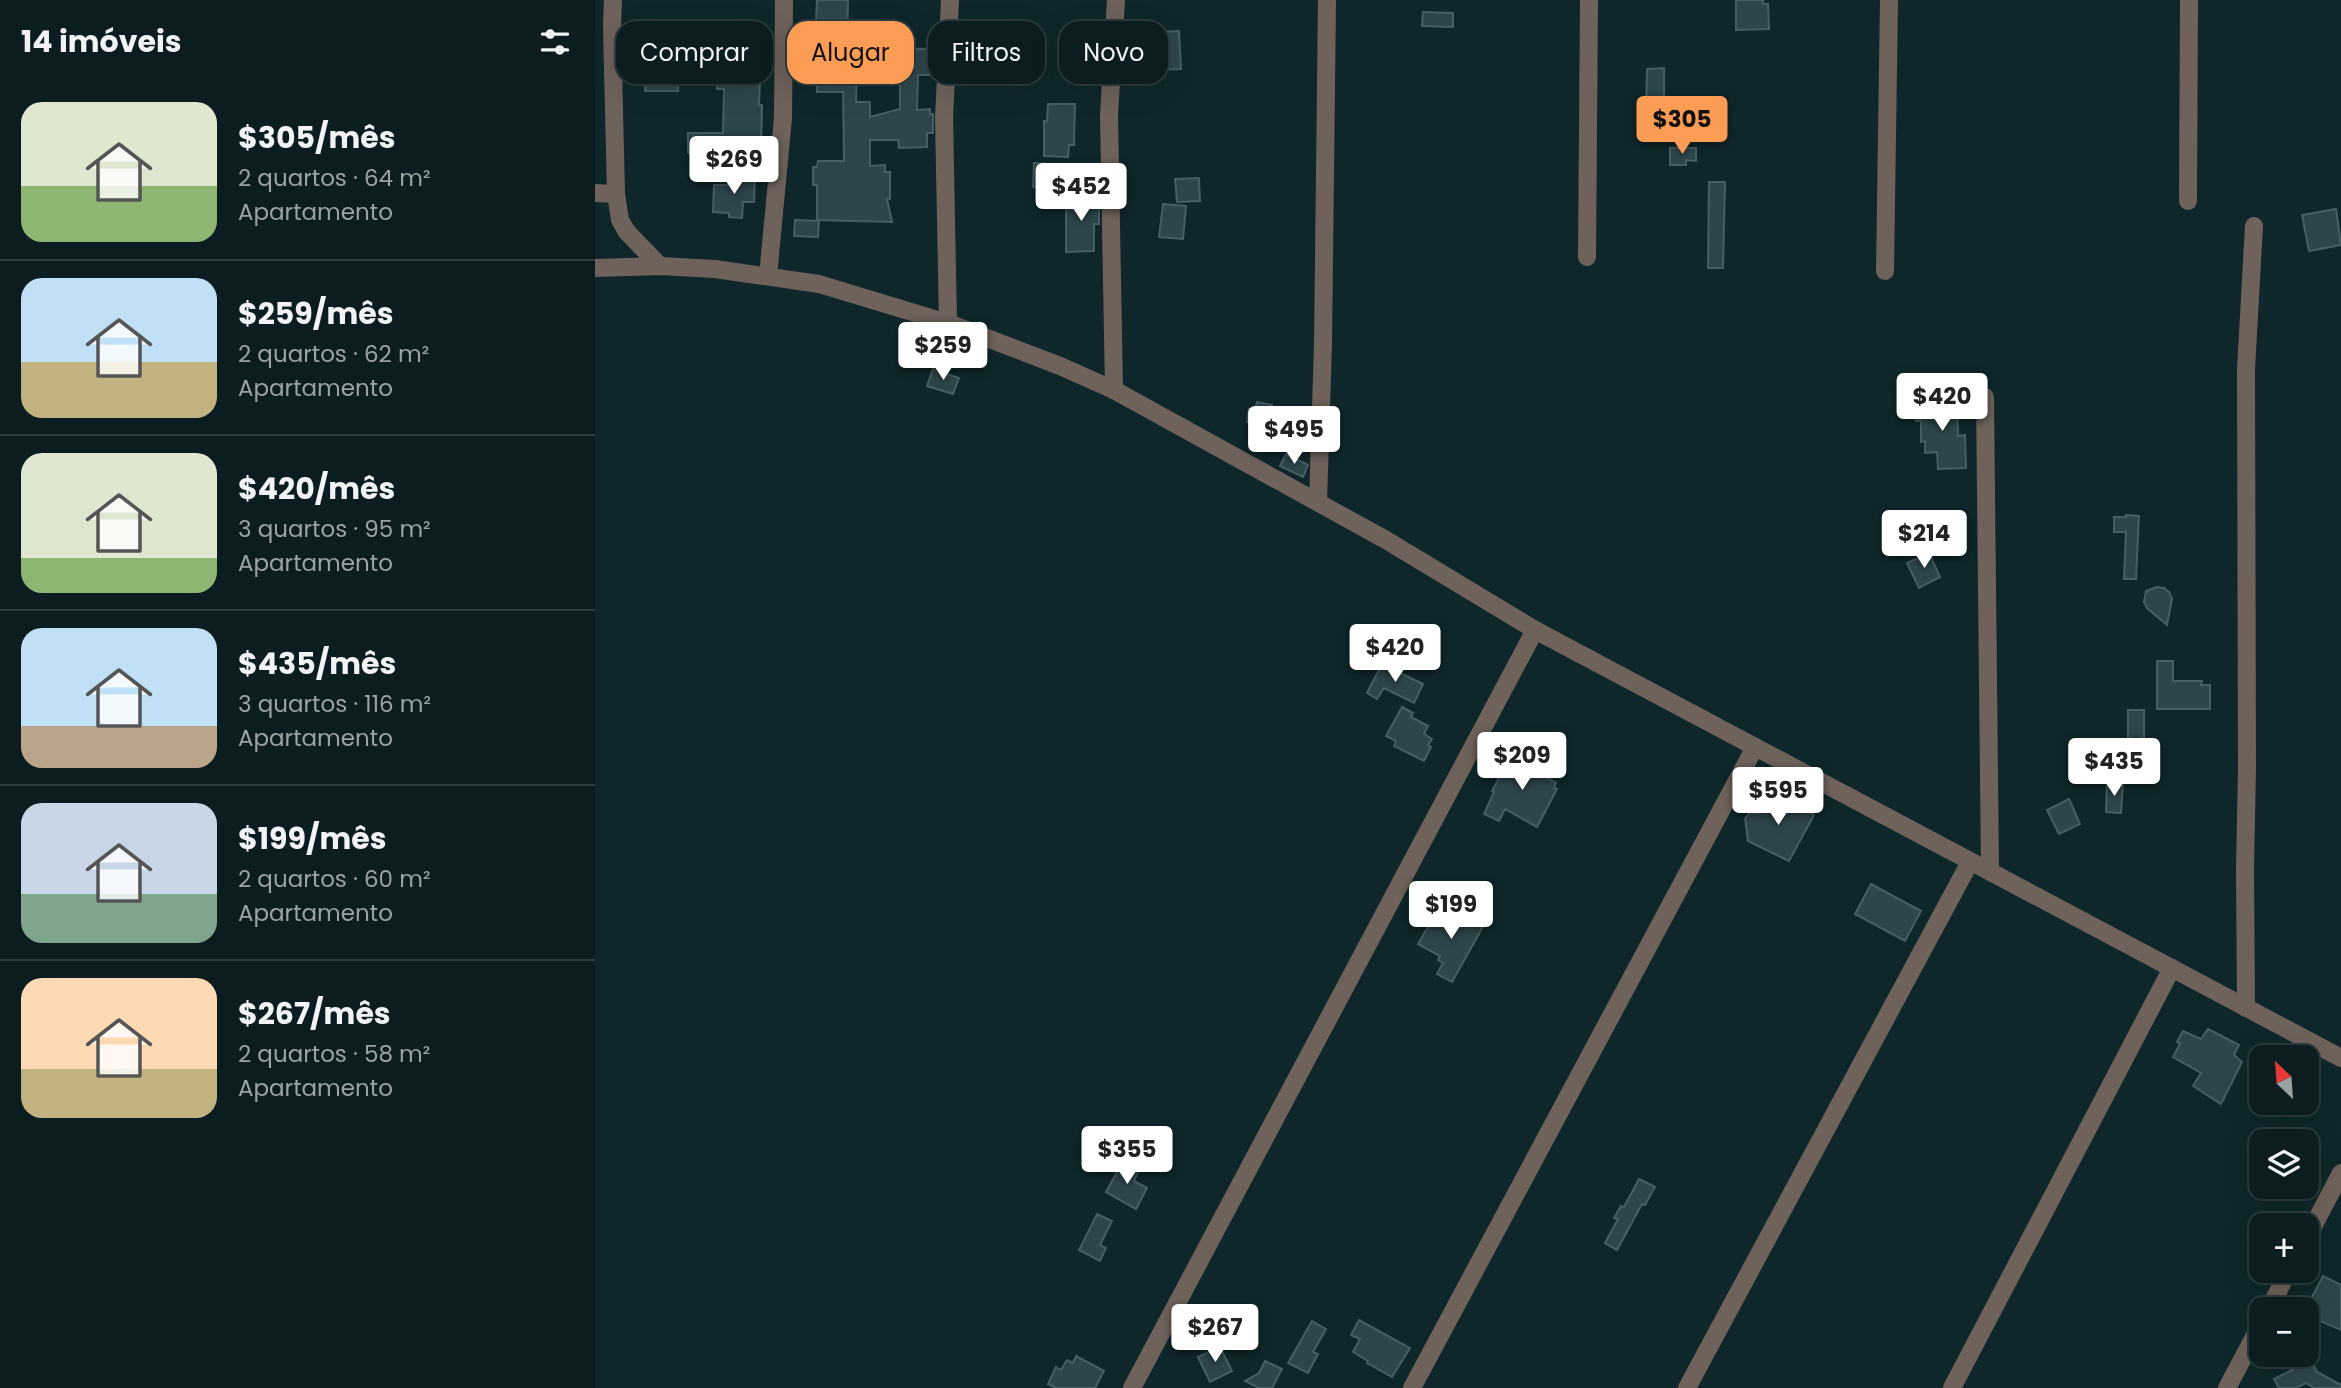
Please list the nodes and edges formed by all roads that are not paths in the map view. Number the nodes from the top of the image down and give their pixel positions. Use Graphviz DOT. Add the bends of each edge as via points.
graph roads {
  1 [pos="614,0"];
  2 [pos="784,0"];
  3 [pos="950,0"];
  4 [pos="1116,0"];
  5 [pos="1327,0"];
  6 [pos="1589,0"];
  7 [pos="1889,0"];
  8 [pos="2189,0"];
  9 [pos="603,26"];
  10 [pos="595,193"];
  11 [pos="616,194"];
  12 [pos="2188,201"];
  13 [pos="2254,226"];
  14 [pos="1587,257"];
  15 [pos="660,267"];
  16 [pos="595,268"];
  17 [pos="1885,271"];
  18 [pos="768,276"];
  19 [pos="948,323"];
  20 [pos="1114,390"];
  21 [pos="1985,397"];
  22 [pos="1318,502"];
  23 [pos="1535,630"];
  24 [pos="1755,747"];
  25 [pos="1970,862"];
  26 [pos="1990,871"];
  27 [pos="2172,968"];
  28 [pos="2246,1008"];
  29 [pos="2341,1058"];
  30 [pos="2341,1173"];
  31 [pos="2319,1215"];
  32 [pos="2249,1347"];
  33 [pos="1132,1388"];
  34 [pos="1412,1388"];
  35 [pos="1686,1388"];
  36 [pos="1952,1388"];
  37 [pos="2227,1388"];
  1 -- 9 [label="street"];
  2 -- 18 [label="street" via="783,118"];
  3 -- 19 [label="street" via="944,117"];
  4 -- 20 [label="street" via="1109,115"];
  5 -- 22 [label="street"];
  6 -- 14 [label="street"];
  7 -- 17 [label="street"];
  8 -- 12 [label="street"];
  9 -- 11 [label="street"];
  10 -- 11 [label="street"];
  11 -- 15 [label="street" via="627,232"];
  13 -- 28 [label="street" via="2246,369"];
  15 -- 16 [label="street"];
  15 -- 18 [label="street"];
  18 -- 19 [label="street" via="819,284"];
  19 -- 20 [label="street"];
  20 -- 22 [label="street"];
  21 -- 26 [label="street"];
  22 -- 23 [label="street"];
  23 -- 24 [label="street"];
  23 -- 33 [label="street"];
  24 -- 25 [label="street"];
  24 -- 34 [label="street"];
  25 -- 26 [label="street"];
  25 -- 35 [label="street"];
  26 -- 27 [label="street"];
  27 -- 28 [label="street"];
  27 -- 36 [label="street"];
  28 -- 29 [label="street"];
  30 -- 31 [label="street"];
  32 -- 37 [label="street"];
}
